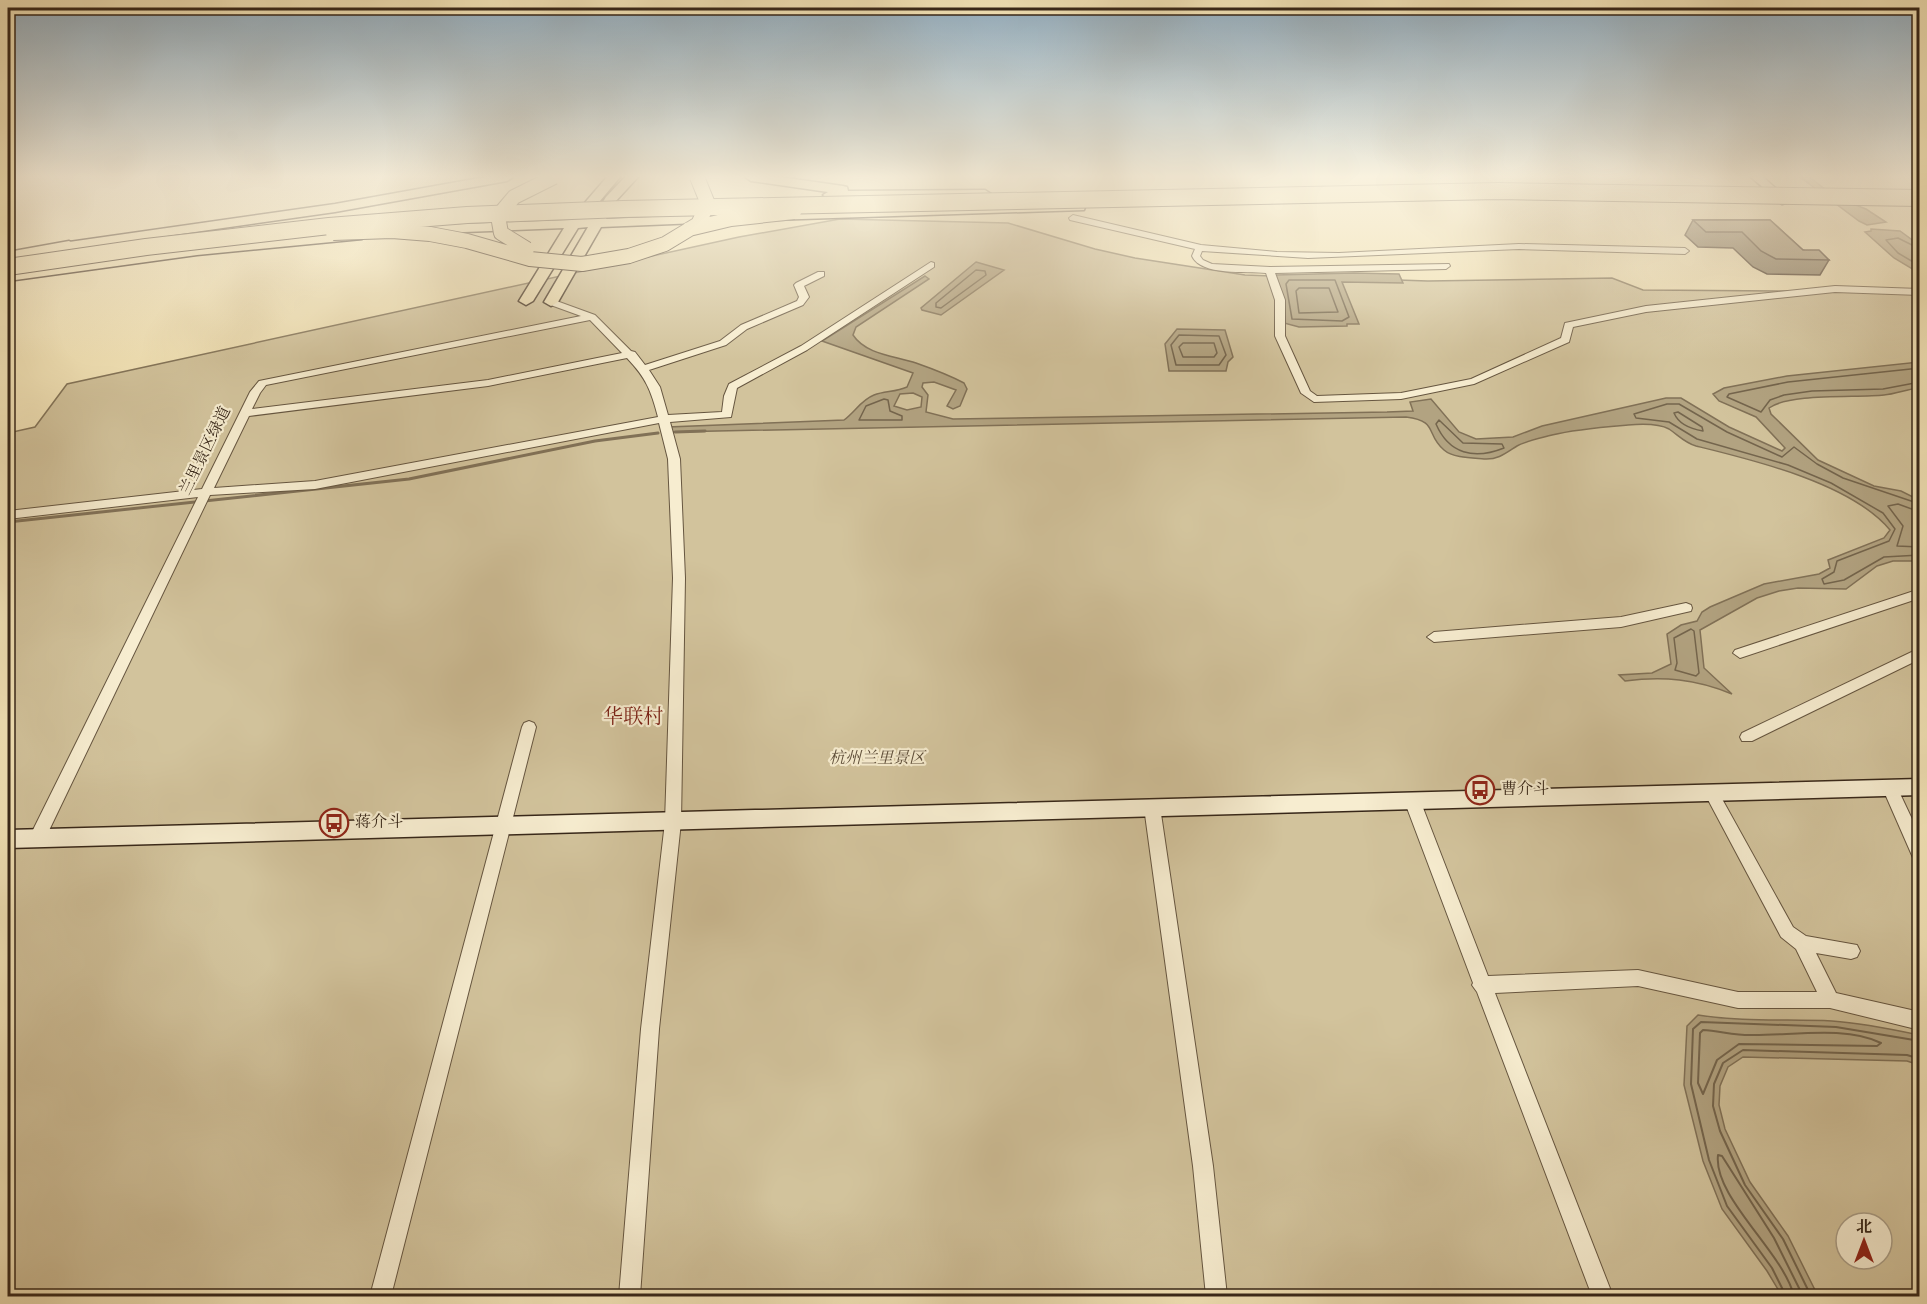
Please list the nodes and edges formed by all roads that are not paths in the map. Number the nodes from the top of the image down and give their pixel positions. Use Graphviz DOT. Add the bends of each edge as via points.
graph roads {
  1 [pos="126,238"];
  2 [pos="197,238"];
  3 [pos="215,238"];
  4 [pos="287,238"];
  5 [pos="331,238"];
  6 [pos="452,238"];
  7 [pos="505,238"];
  8 [pos="565,238"];
  9 [pos="588,238"];
  10 [pos="658,238"];
  11 [pos="675,238"];
  12 [pos="1165,238"];
  13 [pos="69,246"];
  14 [pos="1202,247"];
  15 [pos="1685,251"];
  16 [pos="8,262"];
  17 [pos="61,265"];
  18 [pos="931,265"];
  19 [pos="1446,266"];
  20 [pos="1270,270"];
  21 [pos="8,272"];
  22 [pos="821,274"];
  23 [pos="8,277"];
  24 [pos="1920,292"];
  25 [pos="526,301"];
  26 [pos="551,302"];
  27 [pos="592,317"];
  28 [pos="631,354"];
  29 [pos="643,369"];
  30 [pos="245,413"];
  31 [pos="663,419"];
  32 [pos="204,498"];
  33 [pos="8,515"];
  34 [pos="1918,596"];
  35 [pos="1686,608"];
  36 [pos="1434,638"];
  37 [pos="1740,653"];
  38 [pos="1920,653"];
  39 [pos="529,727"];
  40 [pos="1747,738"];
  41 [pos="1890,787"];
  42 [pos="1920,787"];
  43 [pos="1711,792"];
  44 [pos="1412,800"];
  45 [pos="1152,807"];
  46 [pos="673,822"];
  47 [pos="504,826"];
  48 [pos="37,838"];
  49 [pos="8,839"];
  50 [pos="1920,855"];
  51 [pos="1802,944"];
  52 [pos="1851,951"];
  53 [pos="1481,985"];
  54 [pos="1830,1000"];
  55 [pos="1920,1021"];
  56 [pos="380,1296"];
  57 [pos="629,1296"];
  58 [pos="1217,1296"];
  59 [pos="1602,1296"];
  1 -- 13 [label="main road"];
  2 -- 16 [label="main road"];
  3 -- 16 [label="highway, bridge"];
  4 -- 17 [label="main road, bridge"];
  5 -- 23 [label="main road" via="197,251"];
  6 -- 11 [label="main road, bridge" via="551,263 597,262 645,252"];
  7 -- 10 [label="main road, bridge" via="541,253 572,255"];
  8 -- 25 [label="main road"];
  9 -- 26 [label="main road"];
  12 -- 14 [label="street"];
  13 -- 16 [label="highway"];
  14 -- 15 [label="street" via="1276,255 1496,247"];
  14 -- 20 [label="street" via="1196,256 1199,262 1211,267"];
  17 -- 21 [label="highway"];
  18 -- 31 [label="street" via="804,348 734,386 727,415"];
  19 -- 20 [label="street"];
  20 -- 24 [label="street" via="1280,300 1280,336 1306,393 1324,400 1401,396 1474,381 1566,340 1568,325 1646,309 1835,289"];
  22 -- 29 [label="street" via="799,285 804,297 800,303 744,327 723,343"];
  26 -- 27 [label="street"];
  27 -- 28 [label="street"];
  27 -- 30 [label="street, 兰里景区绿道" via="263,383"];
  28 -- 29 [label="street"];
  28 -- 30 [label="street" via="480,383"];
  29 -- 31 [label="street" via="655,387"];
  30 -- 32 [label="street, 兰里景区绿道"];
  31 -- 32 [label="street" via="315,485"];
  31 -- 46 [label="street" via="674,459 679,578"];
  32 -- 33 [label="street"];
  32 -- 48 [label="street, 兰里景区绿道"];
  34 -- 37 [label="street"];
  35 -- 36 [label="street" via="1620,622"];
  38 -- 40 [label="street"];
  39 -- 47 [label="street"];
  41 -- 42 [label="street"];
  41 -- 43 [label="street"];
  41 -- 50 [label="street"];
  43 -- 44 [label="street"];
  43 -- 51 [label="street" via="1787,932"];
  44 -- 45 [label="street"];
  44 -- 53 [label="street"];
  45 -- 46 [label="street"];
  45 -- 58 [label="street" via="1203,1166"];
  46 -- 47 [label="street"];
  46 -- 57 [label="street" via="650,1029"];
  47 -- 48 [label="street"];
  47 -- 56 [label="street"];
  48 -- 49 [label="street"];
  51 -- 52 [label="street"];
  51 -- 54 [label="street"];
  53 -- 54 [label="street" via="1638,978 1738,1000"];
  53 -- 59 [label="street"];
  54 -- 55 [label="street"];
}
